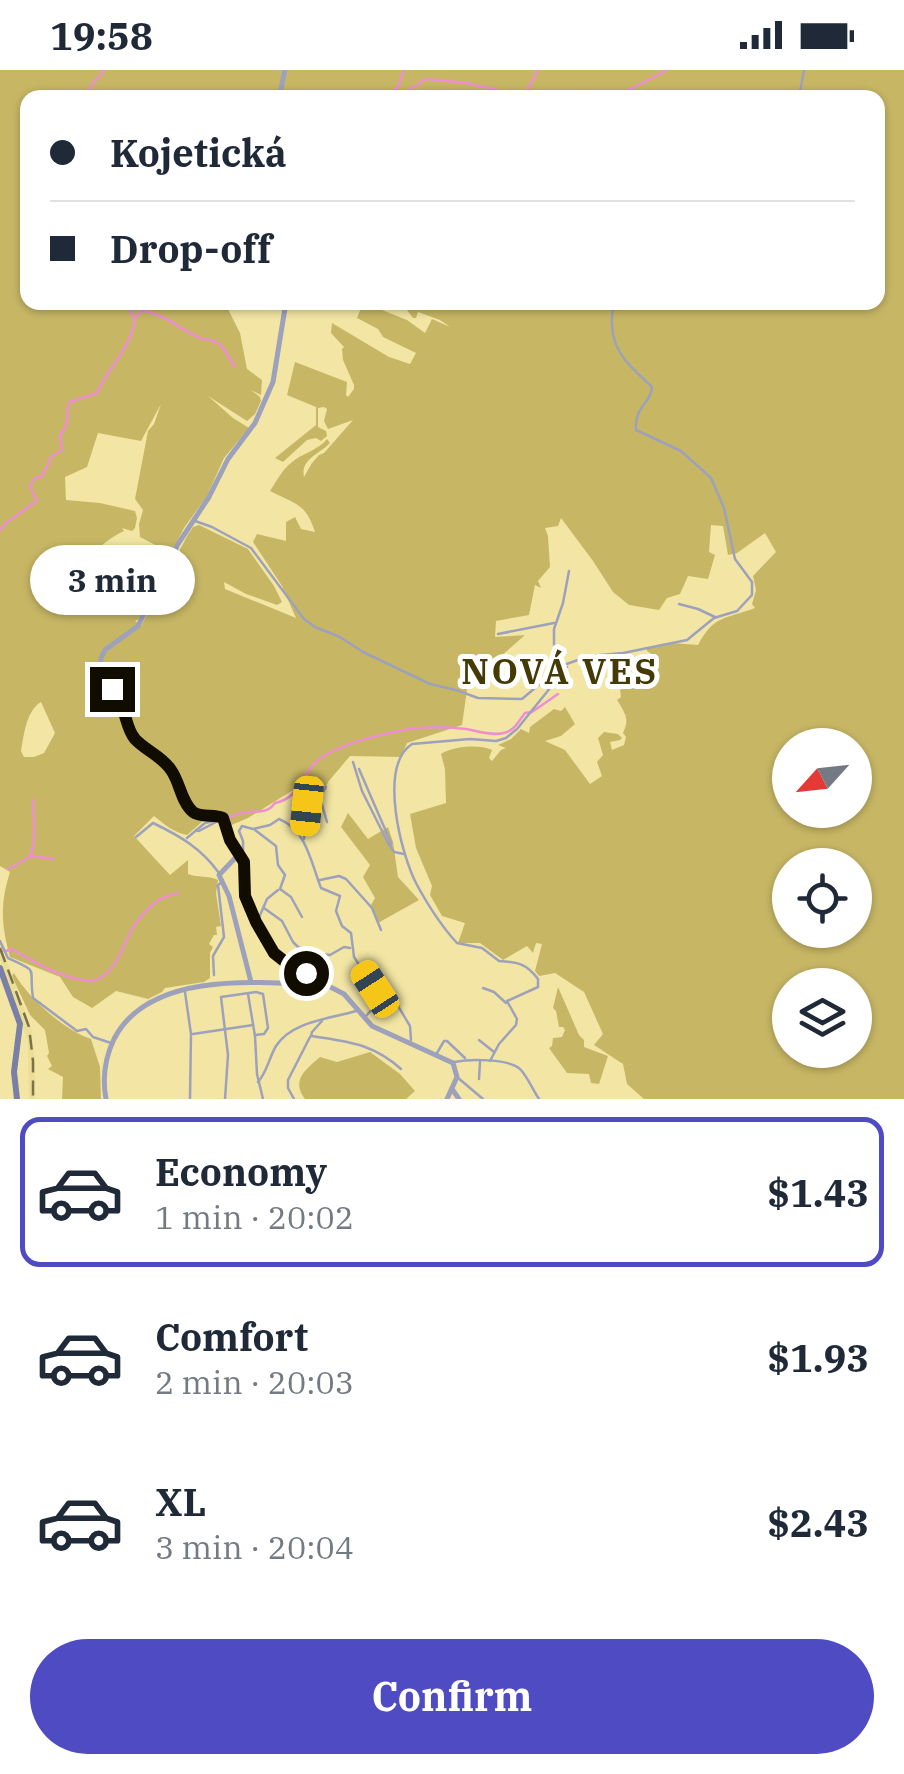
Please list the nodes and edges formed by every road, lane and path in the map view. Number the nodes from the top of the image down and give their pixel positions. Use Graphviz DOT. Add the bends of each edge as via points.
graph roads {
  1 [pos="285,310"];
  2 [pos="613,310"];
  3 [pos="194,520"];
  4 [pos="569,571"];
  5 [pos="679,604"];
  6 [pos="715,617"];
  7 [pos="556,622"];
  8 [pos="498,634"];
  9 [pos="570,664"];
  10 [pos="561,666"];
  11 [pos="353,762"];
  12 [pos="359,769"];
  13 [pos="326,786"];
  14 [pos="319,799"];
  15 [pos="220,818"];
  16 [pos="327,822"];
  17 [pos="254,829"];
  18 [pos="136,837"];
  19 [pos="186,839"];
  20 [pos="304,840"];
  21 [pos="390,846"];
  22 [pos="406,854"];
  23 [pos="239,856"];
  24 [pos="221,878"];
  25 [pos="318,881"];
  26 [pos="280,890"];
  27 [pos="264,908"];
  28 [pos="302,917"];
  29 [pos="256,922"];
  30 [pos="381,930"];
  31 [pos="0,941"];
  32 [pos="351,948"];
  33 [pos="0,968"];
  34 [pos="214,975"];
  35 [pos="252,982"];
  36 [pos="331,986"];
  37 [pos="484,988"];
  38 [pos="184,990"];
  39 [pos="248,992"];
  40 [pos="385,995"];
  41 [pos="507,1004"];
  42 [pos="358,1010"];
  43 [pos="364,1018"];
  44 [pos="324,1019"];
  45 [pos="253,1025"];
  46 [pos="225,1029"];
  47 [pos="192,1034"];
  48 [pos="255,1035"];
  49 [pos="311,1036"];
  50 [pos="479,1040"];
  51 [pos="410,1043"];
  52 [pos="112,1044"];
  53 [pos="495,1053"];
  54 [pos="436,1055"];
  55 [pos="465,1060"];
  56 [pos="480,1061"];
  57 [pos="490,1061"];
  58 [pos="454,1063"];
  59 [pos="401,1069"];
  60 [pos="456,1077"];
  61 [pos="479,1080"];
  62 [pos="258,1082"];
  63 [pos="452,1089"];
  64 [pos="17,1099"];
  65 [pos="106,1099"];
  66 [pos="190,1099"];
  67 [pos="225,1099"];
  68 [pos="262,1099"];
  69 [pos="294,1099"];
  70 [pos="448,1099"];
  71 [pos="459,1099"];
  72 [pos="483,1099"];
  73 [pos="539,1099"];
  1 -- 3 [label="street" via="268,399"];
  2 -- 6 [label="street" via="619,354 652,386 636,430 690,457 716,486 735,559 752,582 744,605"];
  3 -- 10 [label="street" via="252,548 314,627 417,680 478,698 522,698"];
  3 -- 15 [label="street" via="135,630 105,650 100,664 134,738 170,768 193,812"];
  4 -- 7 [label="street"];
  5 -- 6 [label="street"];
  6 -- 9 [label="street" via="680,642"];
  7 -- 8 [label="street"];
  7 -- 10 [label="street"];
  9 -- 10 [label="street"];
  9 -- 22 [label="street" via="506,738 406,748 394,776"];
  11 -- 21 [label="street"];
  12 -- 21 [label="street"];
  13 -- 14 [label="street"];
  14 -- 16 [label="street"];
  14 -- 20 [label="street" via="308,802"];
  15 -- 19 [label="street"];
  15 -- 23 [label="street"];
  17 -- 20 [label="street" via="282,819"];
  17 -- 23 [label="street" via="239,829"];
  17 -- 26 [label="street" via="276,846 284,875"];
  18 -- 19 [label="street" via="153,823"];
  19 -- 24 [label="street"];
  20 -- 25 [label="street"];
  21 -- 22 [label="street"];
  22 -- 41 [label="street" via="416,884 457,944 482,948 499,962 514,960 536,975 534,990"];
  23 -- 24 [label="street"];
  23 -- 29 [label="street"];
  24 -- 34 [label="street" via="224,936 213,956"];
  24 -- 35 [label="street"];
  25 -- 30 [label="street" via="346,878"];
  25 -- 32 [label="street" via="340,896 336,911 351,932"];
  26 -- 27 [label="street"];
  26 -- 28 [label="street"];
  27 -- 29 [label="street"];
  27 -- 32 [label="street" via="282,921 298,947 330,955"];
  29 -- 36 [label="street" via="282,960"];
  31 -- 52 [label="street" via="8,958 32,971 34,998 77,1031"];
  32 -- 40 [label="street"];
  33 -- 64 [label="main road" via="20,1024"];
  35 -- 36 [label="street"];
  35 -- 38 [label="street"];
  36 -- 42 [label="street"];
  37 -- 41 [label="street"];
  38 -- 47 [label="street"];
  38 -- 52 [label="street" via="140,1008"];
  39 -- 45 [label="street"];
  39 -- 46 [label="street" via="220,997"];
  39 -- 48 [label="street" via="263,994 268,1028"];
  40 -- 43 [label="street"];
  40 -- 51 [label="street" via="410,1026"];
  41 -- 53 [label="street" via="516,1025"];
  42 -- 43 [label="street"];
  42 -- 44 [label="street"];
  43 -- 51 [label="street"];
  44 -- 49 [label="street"];
  44 -- 62 [label="street" via="286,1035"];
  45 -- 46 [label="street"];
  45 -- 48 [label="street"];
  46 -- 47 [label="street"];
  46 -- 67 [label="street"];
  47 -- 66 [label="street"];
  48 -- 62 [label="street"];
  49 -- 59 [label="street" via="372,1048"];
  49 -- 69 [label="street" via="288,1077"];
  50 -- 53 [label="street"];
  51 -- 54 [label="street"];
  52 -- 65 [label="street"];
  53 -- 57 [label="street"];
  54 -- 55 [label="street" via="444,1041"];
  54 -- 58 [label="street"];
  55 -- 56 [label="street"];
  55 -- 58 [label="street"];
  56 -- 57 [label="street"];
  56 -- 61 [label="street"];
  57 -- 73 [label="street" via="516,1065"];
  58 -- 60 [label="street"];
  60 -- 63 [label="street"];
  60 -- 72 [label="street"];
  62 -- 68 [label="street"];
  63 -- 70 [label="street"];
  63 -- 71 [label="street"];
}
